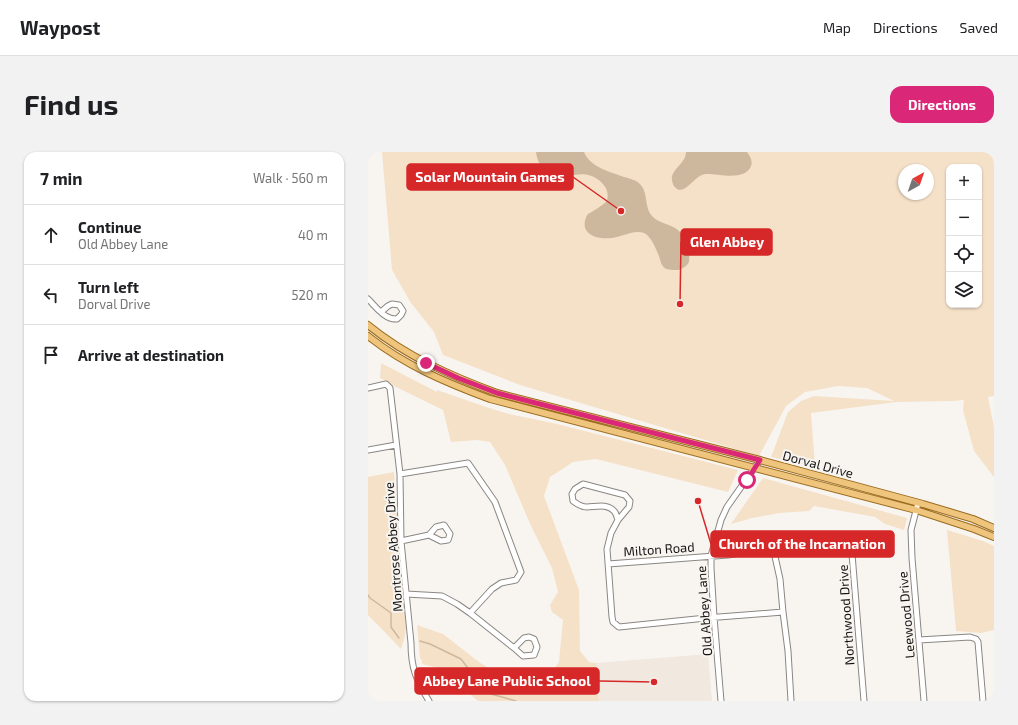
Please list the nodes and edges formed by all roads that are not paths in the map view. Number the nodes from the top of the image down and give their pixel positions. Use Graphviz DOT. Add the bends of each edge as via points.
graph roads {
  1 [pos="368,299"];
  2 [pos="381,312"];
  3 [pos="368,325"];
  4 [pos="368,336"];
  5 [pos="368,388"];
  6 [pos="396,445"];
  7 [pos="368,450"];
  8 [pos="760,460"];
  9 [pos="755,468"];
  10 [pos="400,474"];
  11 [pos="918,503"];
  12 [pos="916,510"];
  13 [pos="618,520"];
  14 [pos="994,528"];
  15 [pos="429,536"];
  16 [pos="994,537"];
  17 [pos="401,541"];
  18 [pos="772,543"];
  19 [pos="711,556"];
  20 [pos="608,564"];
  21 [pos="406,594"];
  22 [pos="783,612"];
  23 [pos="470,613"];
  24 [pos="714,617"];
  25 [pos="919,640"];
  26 [pos="514,648"];
  27 [pos="429,701"];
  28 [pos="721,701"];
  29 [pos="791,701"];
  30 [pos="864,701"];
  31 [pos="924,701"];
  32 [pos="983,701"];
  1 -- 2 [label="street"];
  3 -- 8 [label="main road, Dorval Drive" via="416,358 452,376 497,393"];
  4 -- 9 [label="main road, Dorval Drive" via="413,366 490,399"];
  5 -- 6 [label="street, Montrose Abbey Drive" via="386,384 390,388"];
  6 -- 7 [label="street"];
  6 -- 10 [label="street, Montrose Abbey Drive"];
  8 -- 9 [label="street, Old Abbey Lane"];
  8 -- 11 [label="main road, Dorval Drive"];
  9 -- 12 [label="main road, Dorval Drive"];
  9 -- 19 [label="street, Old Abbey Lane" via="720,520"];
  10 -- 17 [label="street, Montrose Abbey Drive"];
  10 -- 23 [label="street" via="468,463 495,502 521,572 516,580 500,583 492,589"];
  11 -- 12 [label="street, Leewood Drive"];
  11 -- 14 [label="main road, Dorval Drive"];
  12 -- 16 [label="main road, Dorval Drive"];
  12 -- 25 [label="street, Leewood Drive" via="911,530"];
  13 -- 13 [label="street" via="609,507 578,505 573,501 572,494 584,484 625,495 630,501 629,507"];
  13 -- 20 [label="street" via="607,549"];
  15 -- 17 [label="street"];
  17 -- 21 [label="street, Montrose Abbey Drive"];
  18 -- 19 [label="street, Northwood Drive" via="755,546 739,553"];
  18 -- 22 [label="street" via="780,579"];
  18 -- 30 [label="street, Northwood Drive" via="789,541 848,548 852,554"];
  19 -- 20 [label="street, Milton Road"];
  19 -- 24 [label="street, Old Abbey Lane"];
  20 -- 24 [label="street" via="612,617 613,622 619,627"];
  21 -- 23 [label="street" via="442,596"];
  21 -- 27 [label="street, Montrose Abbey Drive" via="414,669 419,685"];
  22 -- 24 [label="street"];
  22 -- 29 [label="street"];
  23 -- 26 [label="street"];
  24 -- 28 [label="street, Old Abbey Lane"];
  25 -- 31 [label="street, Leewood Drive"];
  25 -- 32 [label="street" via="974,638 978,642"];
  26 -- 26 [label="street" via="523,656 534,655 537,647 534,639 529,637 524,638"];
}
